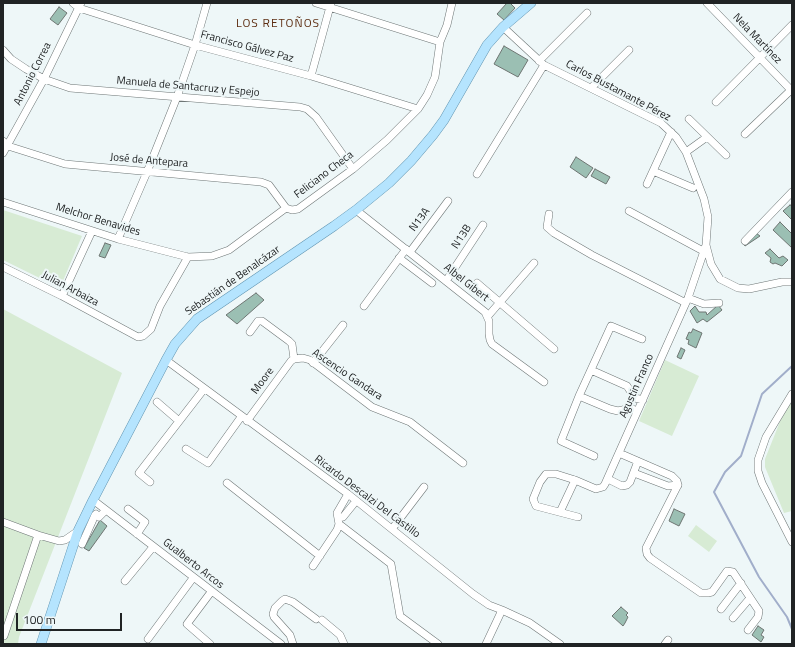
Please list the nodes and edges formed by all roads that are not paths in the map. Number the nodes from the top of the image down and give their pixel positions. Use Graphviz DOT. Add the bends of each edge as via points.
graph roads {
  1 [pos="207,3"];
  2 [pos="316,3"];
  3 [pos="452,3"];
  4 [pos="530,3"];
  5 [pos="707,3"];
  6 [pos="78,5"];
  7 [pos="330,5"];
  8 [pos="587,13"];
  9 [pos="792,25"];
  10 [pos="503,28"];
  11 [pos="440,42"];
  12 [pos="195,44"];
  13 [pos="3,50"];
  14 [pos="629,50"];
  15 [pos="760,58"];
  16 [pos="542,63"];
  17 [pos="311,76"];
  18 [pos="44,79"];
  19 [pos="592,88"];
  20 [pos="792,90"];
  21 [pos="177,97"];
  22 [pos="716,102"];
  23 [pos="418,109"];
  24 [pos="688,119"];
  25 [pos="671,132"];
  26 [pos="745,134"];
  27 [pos="707,137"];
  28 [pos="5,144"];
  29 [pos="686,152"];
  30 [pos="3,153"];
  31 [pos="726,155"];
  32 [pos="353,169"];
  33 [pos="653,171"];
  34 [pos="147,172"];
  35 [pos="477,174"];
  36 [pos="647,184"];
  37 [pos="693,188"];
  38 [pos="792,192"];
  39 [pos="448,201"];
  40 [pos="3,202"];
  41 [pos="286,208"];
  42 [pos="356,210"];
  43 [pos="629,211"];
  44 [pos="549,214"];
  45 [pos="483,225"];
  46 [pos="92,231"];
  47 [pos="118,239"];
  48 [pos="745,241"];
  49 [pos="705,248"];
  50 [pos="408,250"];
  51 [pos="188,257"];
  52 [pos="399,258"];
  53 [pos="534,263"];
  54 [pos="3,267"];
  55 [pos="446,281"];
  56 [pos="792,282"];
  57 [pos="432,283"];
  58 [pos="477,283"];
  59 [pos="62,296"];
  60 [pos="687,300"];
  61 [pos="500,303"];
  62 [pos="719,303"];
  63 [pos="364,306"];
  64 [pos="488,316"];
  65 [pos="342,325"];
  66 [pos="250,332"];
  67 [pos="642,339"];
  68 [pos="554,349"];
  69 [pos="297,359"];
  70 [pos="166,360"];
  71 [pos="313,363"];
  72 [pos="591,370"];
  73 [pos="544,382"];
  74 [pos="204,389"];
  75 [pos="792,394"];
  76 [pos="579,396"];
  77 [pos="643,400"];
  78 [pos="157,402"];
  79 [pos="637,412"];
  80 [pos="244,419"];
  81 [pos="179,421"];
  82 [pos="186,448"];
  83 [pos="619,453"];
  84 [pos="594,456"];
  85 [pos="463,462"];
  86 [pos="638,462"];
  87 [pos="634,473"];
  88 [pos="608,479"];
  89 [pos="575,480"];
  90 [pos="150,482"];
  91 [pos="227,483"];
  92 [pos="678,485"];
  93 [pos="424,487"];
  94 [pos="348,494"];
  95 [pos="93,500"];
  96 [pos="356,501"];
  97 [pos="128,509"];
  98 [pos="106,510"];
  99 [pos="560,512"];
  100 [pos="578,517"];
  101 [pos="339,521"];
  102 [pos="3,522"];
  103 [pos="392,529"];
  104 [pos="78,530"];
  105 [pos="137,534"];
  106 [pos="38,535"];
  107 [pos="792,542"];
  108 [pos="82,544"];
  109 [pos="153,547"];
  110 [pos="320,556"];
  111 [pos="313,566"];
  112 [pos="193,578"];
  113 [pos="126,581"];
  114 [pos="741,583"];
  115 [pos="211,592"];
  116 [pos="750,598"];
  117 [pos="721,609"];
  118 [pos="502,610"];
  119 [pos="733,618"];
  120 [pos="748,630"];
  121 [pos="4,636"];
  122 [pos="148,639"];
  123 [pos="41,644"];
  124 [pos="210,644"];
  125 [pos="280,644"];
  126 [pos="293,644"];
  127 [pos="344,644"];
  128 [pos="438,644"];
  129 [pos="486,644"];
  130 [pos="560,644"];
  1 -- 12 [label="street"];
  2 -- 7 [label="street"];
  3 -- 11 [label="street, Feliciano Checa"];
  4 -- 10 [label="main road, Sebastián de Benalcázar"];
  5 -- 15 [label="street, Nela Martínez"];
  6 -- 12 [label="street, Francisco Gálvez Paz"];
  6 -- 18 [label="street, Antonio Correa"];
  7 -- 11 [label="street"];
  7 -- 17 [label="street"];
  8 -- 16 [label="street"];
  9 -- 15 [label="street"];
  10 -- 16 [label="street, Carlos Bustamante Pérez"];
  10 -- 42 [label="main road, Sebastián de Benalcázar" via="487,45 433,135 389,183"];
  11 -- 23 [label="street, Feliciano Checa" via="435,77"];
  12 -- 17 [label="street, Francisco Gálvez Paz"];
  12 -- 21 [label="street"];
  13 -- 18 [label="street, Manuela de Santacruz y Espejo" via="26,70"];
  14 -- 19 [label="street"];
  15 -- 20 [label="street, Nela Martínez"];
  15 -- 22 [label="street"];
  16 -- 19 [label="street, Carlos Bustamante Pérez"];
  16 -- 35 [label="street"];
  17 -- 23 [label="street, Francisco Gálvez Paz"];
  18 -- 21 [label="street, Manuela de Santacruz y Espejo" via="70,88"];
  18 -- 28 [label="street, Antonio Correa"];
  19 -- 25 [label="street, Carlos Bustamante Pérez" via="661,124"];
  20 -- 26 [label="street"];
  21 -- 32 [label="street, Manuela de Santacruz y Espejo" via="307,109 319,121"];
  21 -- 34 [label="street"];
  23 -- 32 [label="street, Feliciano Checa"];
  24 -- 27 [label="street"];
  25 -- 29 [label="street, Carlos Bustamante Pérez"];
  25 -- 33 [label="street"];
  27 -- 29 [label="street"];
  27 -- 31 [label="street"];
  28 -- 30 [label="street, Antonio Correa"];
  28 -- 34 [label="street, José de Antepara" via="61,163"];
  29 -- 49 [label="street, Carlos Bustamante Pérez" via="708,217"];
  32 -- 41 [label="street, Feliciano Checa" via="298,209"];
  33 -- 36 [label="street"];
  33 -- 37 [label="street"];
  34 -- 41 [label="street, José de Antepara" via="262,182 269,185"];
  34 -- 47 [label="street"];
  38 -- 48 [label="street"];
  39 -- 50 [label="street, N13A"];
  40 -- 46 [label="street, Melchor Benavides"];
  41 -- 51 [label="street, Feliciano Checa" via="229,250 212,256"];
  42 -- 50 [label="street, Albel Gibert"];
  42 -- 70 [label="main road, Sebastián de Benalcázar" via="197,319"];
  43 -- 49 [label="street"];
  44 -- 60 [label="street" via="547,226 554,233 592,255"];
  45 -- 55 [label="street, N13B"];
  46 -- 47 [label="street, Melchor Benavides"];
  46 -- 59 [label="street"];
  47 -- 51 [label="street, Melchor Benavides"];
  49 -- 56 [label="street, Carlos Bustamante Pérez" via="720,279 738,288 749,290"];
  49 -- 60 [label="street, Agustin Franco"];
  50 -- 52 [label="street, N13A"];
  50 -- 55 [label="street, Albel Gibert"];
  51 -- 59 [label="street, Julian Arbaiza" via="160,306 151,329 143,336 138,337 127,332"];
  52 -- 57 [label="street"];
  52 -- 63 [label="street, N13A"];
  53 -- 61 [label="street"];
  54 -- 59 [label="street, Julian Arbaiza"];
  55 -- 64 [label="street, Albel Gibert"];
  58 -- 61 [label="street"];
  60 -- 62 [label="street" via="704,304"];
  60 -- 77 [label="street, Agustin Franco"];
  61 -- 64 [label="street"];
  61 -- 68 [label="street"];
  64 -- 73 [label="street, Albel Gibert" via="492,344"];
  65 -- 71 [label="street"];
  66 -- 69 [label="street" via="258,321 262,321 292,344"];
  67 -- 72 [label="street" via="611,326"];
  69 -- 71 [label="street, Ascencio Gandara" via="307,359"];
  69 -- 80 [label="street, Moore" via="290,362"];
  70 -- 74 [label="street, Ricardo Descalzi Del Castillo"];
  70 -- 95 [label="main road, Sebastián de Benalcázar"];
  71 -- 85 [label="street, Ascencio Gandara" via="372,407 410,422"];
  72 -- 76 [label="street"];
  72 -- 77 [label="street" via="627,386 635,398"];
  74 -- 80 [label="street, Ricardo Descalzi Del Castillo"];
  74 -- 81 [label="street"];
  75 -- 107 [label="street" via="766,437 758,460 758,471"];
  76 -- 79 [label="street" via="610,409 618,411 631,408"];
  76 -- 84 [label="street" via="561,442"];
  77 -- 79 [label="street, Agustin Franco"];
  78 -- 81 [label="street"];
  79 -- 83 [label="street, Agustin Franco"];
  80 -- 82 [label="street, Moore" via="208,463"];
  80 -- 94 [label="street, Ricardo Descalzi Del Castillo"];
  81 -- 90 [label="street" via="139,472"];
  83 -- 86 [label="street"];
  83 -- 88 [label="street, Agustin Franco"];
  86 -- 87 [label="street"];
  86 -- 92 [label="street" via="672,476"];
  87 -- 88 [label="street" via="625,486"];
  87 -- 92 [label="street" via="668,486"];
  88 -- 89 [label="street" via="603,487 596,489"];
  89 -- 99 [label="street"];
  89 -- 99 [label="street" via="556,474 546,474 540,482 533,499 536,506"];
  91 -- 110 [label="street"];
  92 -- 114 [label="street" via="646,548 648,556 702,593 712,592 727,571 731,571"];
  93 -- 103 [label="street"];
  94 -- 96 [label="street, Ricardo Descalzi Del Castillo"];
  94 -- 101 [label="street" via="337,512"];
  95 -- 98 [label="street, Gualberto Arcos"];
  95 -- 104 [label="main road, Sebastián de Benalcázar"];
  96 -- 101 [label="street"];
  96 -- 103 [label="street, Ricardo Descalzi Del Castillo"];
  97 -- 105 [label="street" via="145,522"];
  98 -- 105 [label="street, Gualberto Arcos"];
  98 -- 108 [label="street" via="100,517 95,515"];
  99 -- 100 [label="street"];
  101 -- 110 [label="street" via="337,530"];
  101 -- 128 [label="street" via="391,564 400,616"];
  102 -- 106 [label="street"];
  103 -- 118 [label="street, Ricardo Descalzi Del Castillo" via="474,594 489,605"];
  104 -- 106 [label="street" via="65,540 59,541"];
  104 -- 123 [label="main road, Sebastián de Benalcázar"];
  105 -- 109 [label="street, Gualberto Arcos"];
  106 -- 121 [label="street"];
  109 -- 112 [label="street, Gualberto Arcos"];
  109 -- 113 [label="street"];
  110 -- 111 [label="street"];
  112 -- 115 [label="street, Gualberto Arcos"];
  112 -- 122 [label="street"];
  114 -- 116 [label="street"];
  114 -- 117 [label="street"];
  115 -- 124 [label="street" via="187,624"];
  115 -- 125 [label="street, Gualberto Arcos"];
  116 -- 119 [label="street"];
  116 -- 120 [label="street" via="759,611 758,617"];
  118 -- 129 [label="street"];
  118 -- 130 [label="street, Ricardo Descalzi Del Castillo" via="530,623"];
  126 -- 127 [label="street" via="290,635 274,617 273,611 285,599 340,635"];
}
